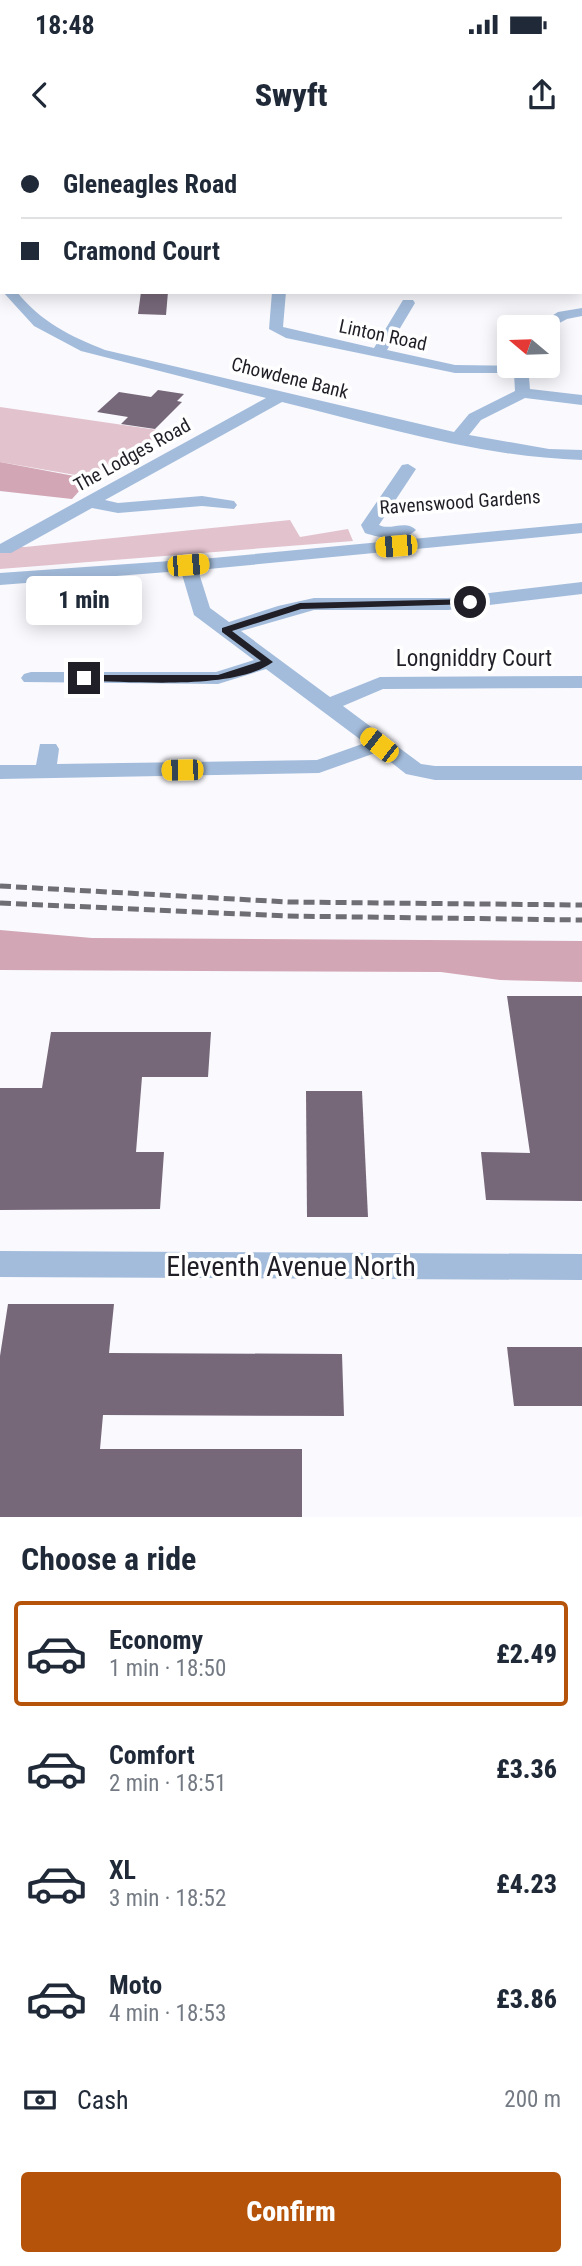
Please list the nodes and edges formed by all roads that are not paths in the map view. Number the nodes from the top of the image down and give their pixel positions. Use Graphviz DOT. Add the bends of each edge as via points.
graph roads {
  1 [pos="321,140"];
  2 [pos="356,140"];
  3 [pos="450,140"];
  4 [pos="11,294"];
  5 [pos="279,294"];
  6 [pos="408,303"];
  7 [pos="582,312"];
  8 [pos="560,318"];
  9 [pos="378,354"];
  10 [pos="497,368"];
  11 [pos="522,378"];
  12 [pos="523,393"];
  13 [pos="279,397"];
  14 [pos="582,400"];
  15 [pos="457,439"];
  16 [pos="582,455"];
  17 [pos="408,469"];
  18 [pos="89,502"];
  19 [pos="228,505"];
  20 [pos="582,513"];
  21 [pos="582,528"];
  22 [pos="5,549"];
  23 [pos="188,565"];
  24 [pos="0,579"];
  25 [pos="582,588"];
  26 [pos="225,630"];
  27 [pos="268,662"];
  28 [pos="31,678"];
  29 [pos="582,682"];
  30 [pos="328,705"];
  31 [pos="379,745"];
  32 [pos="48,749"];
  33 [pos="0,772"];
  34 [pos="46,772"];
  35 [pos="582,773"];
  36 [pos="0,1264"];
  37 [pos="582,1267"];
  1 -- 2 [label="main road"];
  2 -- 3 [label="main road"];
  4 -- 13 [label="street, Chowdene Bank" via="26,314 63,339 100,354"];
  5 -- 9 [label="street, Linton Road" via="276,329"];
  6 -- 9 [label="street"];
  7 -- 8 [label="street"];
  9 -- 10 [label="street, Linton Road" via="455,369"];
  11 -- 12 [label="street"];
  12 -- 14 [label="street"];
  12 -- 15 [label="street" via="475,417"];
  13 -- 15 [label="street, Chowdene Bank"];
  13 -- 18 [label="street, The Lodges Road"];
  15 -- 16 [label="street, Chowdene Bank"];
  17 -- 20 [label="street, Ravenswood Gardens" via="370,524 374,531"];
  18 -- 19 [label="street" via="118,508 202,501"];
  18 -- 22 [label="street, The Lodges Road"];
  21 -- 23 [label="street"];
  23 -- 24 [label="street"];
  23 -- 26 [label="street" via="201,611"];
  25 -- 26 [label="street" via="448,604 314,604"];
  26 -- 27 [label="street"];
  27 -- 28 [label="street" via="218,678"];
  27 -- 30 [label="street"];
  29 -- 30 [label="street, Longniddry Court" via="380,682"];
  30 -- 31 [label="street"];
  31 -- 34 [label="street" via="319,766"];
  31 -- 35 [label="street" via="414,769 435,773"];
  32 -- 34 [label="street"];
  33 -- 34 [label="street"];
  36 -- 37 [label="street, Eleventh Avenue North"];
}
